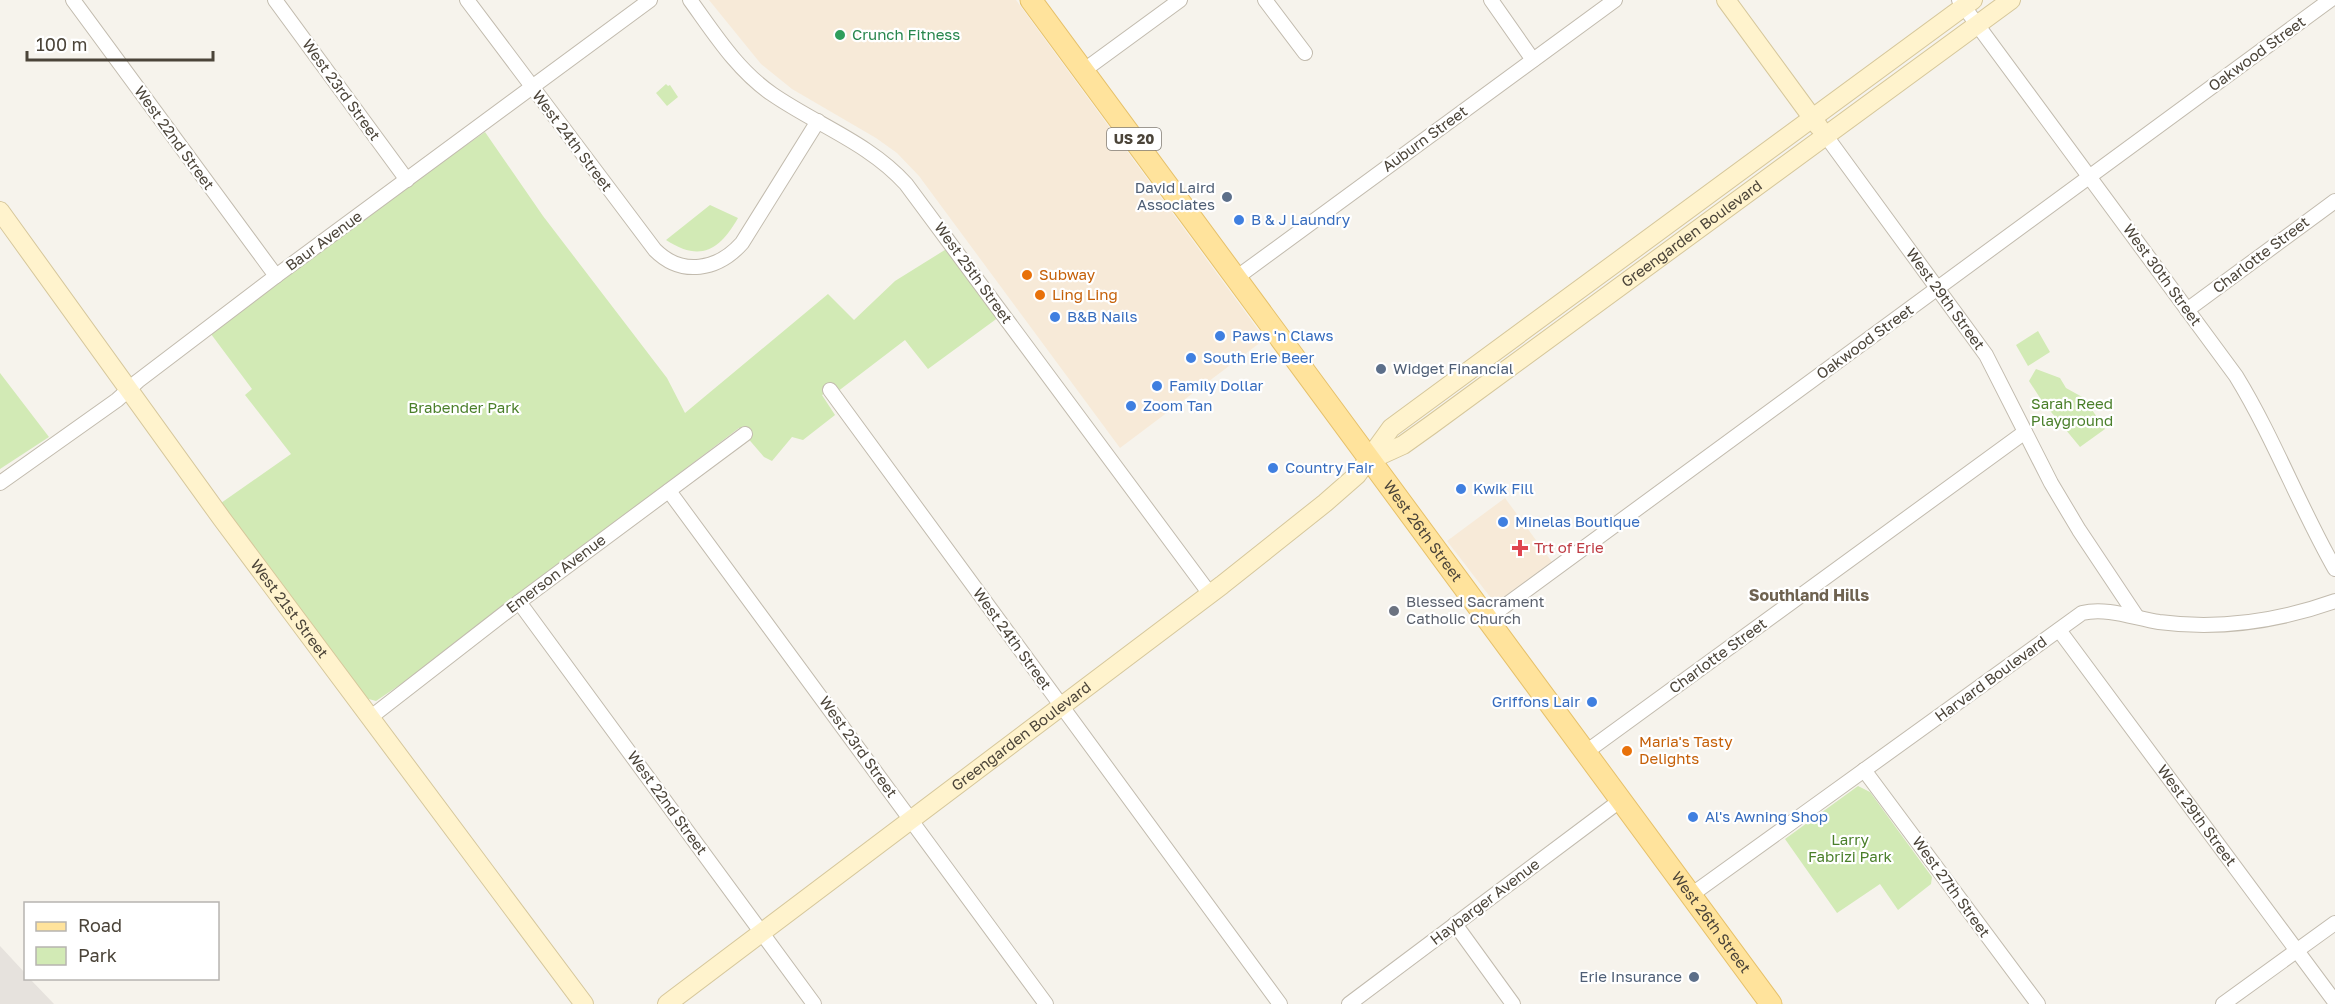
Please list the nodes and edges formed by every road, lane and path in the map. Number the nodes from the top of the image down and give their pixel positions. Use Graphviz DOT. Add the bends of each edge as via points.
graph roads {
  1 [pos="73,0"];
  2 [pos="275,0"];
  3 [pos="467,0"];
  4 [pos="650,0"];
  5 [pos="690,0"];
  6 [pos="1031,0"];
  7 [pos="1180,0"];
  8 [pos="1265,0"];
  9 [pos="1491,0"];
  10 [pos="1615,0"];
  11 [pos="1726,0"];
  12 [pos="2011,0"];
  13 [pos="2330,0"];
  14 [pos="1966,2"];
  15 [pos="1977,24"];
  16 [pos="1305,53"];
  17 [pos="1533,60"];
  18 [pos="1083,71"];
  19 [pos="532,88"];
  20 [pos="1813,118"];
  21 [pos="818,121"];
  22 [pos="1826,136"];
  23 [pos="2090,177"];
  24 [pos="407,180"];
  25 [pos="2335,201"];
  26 [pos="1,216"];
  27 [pos="276,276"];
  28 [pos="1236,278"];
  29 [pos="1939,288"];
  30 [pos="2187,310"];
  31 [pos="129,389"];
  32 [pos="830,390"];
  33 [pos="2025,432"];
  34 [pos="745,434"];
  35 [pos="1370,460"];
  36 [pos="0,483"];
  37 [pos="669,491"];
  38 [pos="2335,569"];
  39 [pos="1210,594"];
  40 [pos="2335,601"];
  41 [pos="519,602"];
  42 [pos="2137,617"];
  43 [pos="1487,619"];
  44 [pos="2059,630"];
  45 [pos="1061,706"];
  46 [pos="371,717"];
  47 [pos="1586,752"];
  48 [pos="1864,770"];
  49 [pos="1621,800"];
  50 [pos="911,820"];
  51 [pos="1690,895"];
  52 [pos="2335,923"];
  53 [pos="1455,924"];
  54 [pos="762,932"];
  55 [pos="2297,950"];
  56 [pos="2335,1002"];
  57 [pos="584,1004"];
  58 [pos="666,1004"];
  59 [pos="814,1004"];
  60 [pos="1046,1004"];
  61 [pos="1280,1004"];
  62 [pos="1349,1004"];
  63 [pos="1513,1004"];
  64 [pos="1771,1004"];
  65 [pos="2037,1004"];
  66 [pos="2223,1004"];
  1 -- 27 [label="street, West 22nd Street"];
  2 -- 24 [label="street, West 23rd Street"];
  3 -- 19 [label="street, West 24th Street"];
  4 -- 19 [label="street, Baur Avenue"];
  5 -- 21 [label="street, West 25th Street" via="746,72 771,94"];
  6 -- 18 [label="main road, West 26th Street / US 20"];
  7 -- 18 [label="street"];
  8 -- 16 [label="street"];
  9 -- 17 [label="street"];
  10 -- 17 [label="street, Auburn Street"];
  11 -- 20 [label="street, West 29th Street"];
  12 -- 15 [label="street, Greengarden Boulevard"];
  13 -- 23 [label="street, Oakwood Street"];
  14 -- 15 [label="street, West 30th Street"];
  14 -- 20 [label="street, Greengarden Boulevard"];
  15 -- 22 [label="street, Greengarden Boulevard"];
  15 -- 23 [label="street, West 30th Street"];
  17 -- 28 [label="street, Auburn Street"];
  18 -- 28 [label="main road, West 26th Street / US 20"];
  19 -- 21 [label="street, West 24th Street" via="655,250 676,265 689,268 711,266 735,251"];
  19 -- 24 [label="street, Baur Avenue"];
  20 -- 22 [label="street, West 29th Street"];
  20 -- 35 [label="street, Greengarden Boulevard" via="1391,428"];
  21 -- 39 [label="street, West 25th Street" via="882,160 906,184"];
  22 -- 29 [label="street, West 29th Street"];
  22 -- 35 [label="street, Greengarden Boulevard" via="1431,425"];
  23 -- 29 [label="street, Oakwood Street"];
  23 -- 30 [label="street, West 30th Street"];
  24 -- 27 [label="street, Baur Avenue"];
  25 -- 30 [label="street, Charlotte Street"];
  26 -- 31 [label="street, West 21st Street"];
  27 -- 31 [label="street, Baur Avenue"];
  28 -- 35 [label="main road, West 26th Street / US 20"];
  29 -- 33 [label="street, West 29th Street" via="1986,355"];
  29 -- 43 [label="street, Oakwood Street"];
  30 -- 38 [label="street, West 30th Street" via="2251,401"];
  31 -- 36 [label="street, Baur Avenue"];
  31 -- 46 [label="street, West 21st Street"];
  32 -- 45 [label="street, West 24th Street"];
  33 -- 42 [label="street, West 29th Street" via="2050,483"];
  33 -- 47 [label="street, Charlotte Street"];
  34 -- 37 [label="street, Emerson Avenue"];
  35 -- 39 [label="street, Greengarden Boulevard" via="1325,503"];
  35 -- 43 [label="main road, West 26th Street / US 20"];
  37 -- 41 [label="street, Emerson Avenue"];
  37 -- 50 [label="street, West 23rd Street"];
  39 -- 45 [label="street, Greengarden Boulevard"];
  40 -- 42 [label="street, Harvard Boulevard" via="2289,615 2241,623 2189,624"];
  41 -- 46 [label="street, Emerson Avenue"];
  41 -- 54 [label="street, West 22nd Street"];
  42 -- 44 [label="street, Harvard Boulevard" via="2087,612"];
  43 -- 47 [label="main road, West 26th Street / US 20"];
  44 -- 48 [label="street, Harvard Boulevard"];
  44 -- 55 [label="street, West 29th Street"];
  45 -- 50 [label="street, Greengarden Boulevard"];
  45 -- 61 [label="street, West 24th Street"];
  46 -- 57 [label="street, West 21st Street"];
  47 -- 49 [label="main road, West 26th Street / US 20"];
  48 -- 51 [label="street, Harvard Boulevard"];
  48 -- 65 [label="street, West 27th Street"];
  49 -- 51 [label="main road, West 26th Street / US 20"];
  49 -- 53 [label="street, Haybarger Avenue"];
  50 -- 54 [label="street, Greengarden Boulevard"];
  50 -- 60 [label="street, West 23rd Street"];
  51 -- 64 [label="main road, West 26th Street / US 20"];
  52 -- 55 [label="street"];
  53 -- 62 [label="street, Haybarger Avenue"];
  53 -- 63 [label="street"];
  54 -- 58 [label="street, Greengarden Boulevard"];
  54 -- 59 [label="street, West 22nd Street"];
  55 -- 56 [label="street, West 29th Street"];
  55 -- 66 [label="street"];
}
